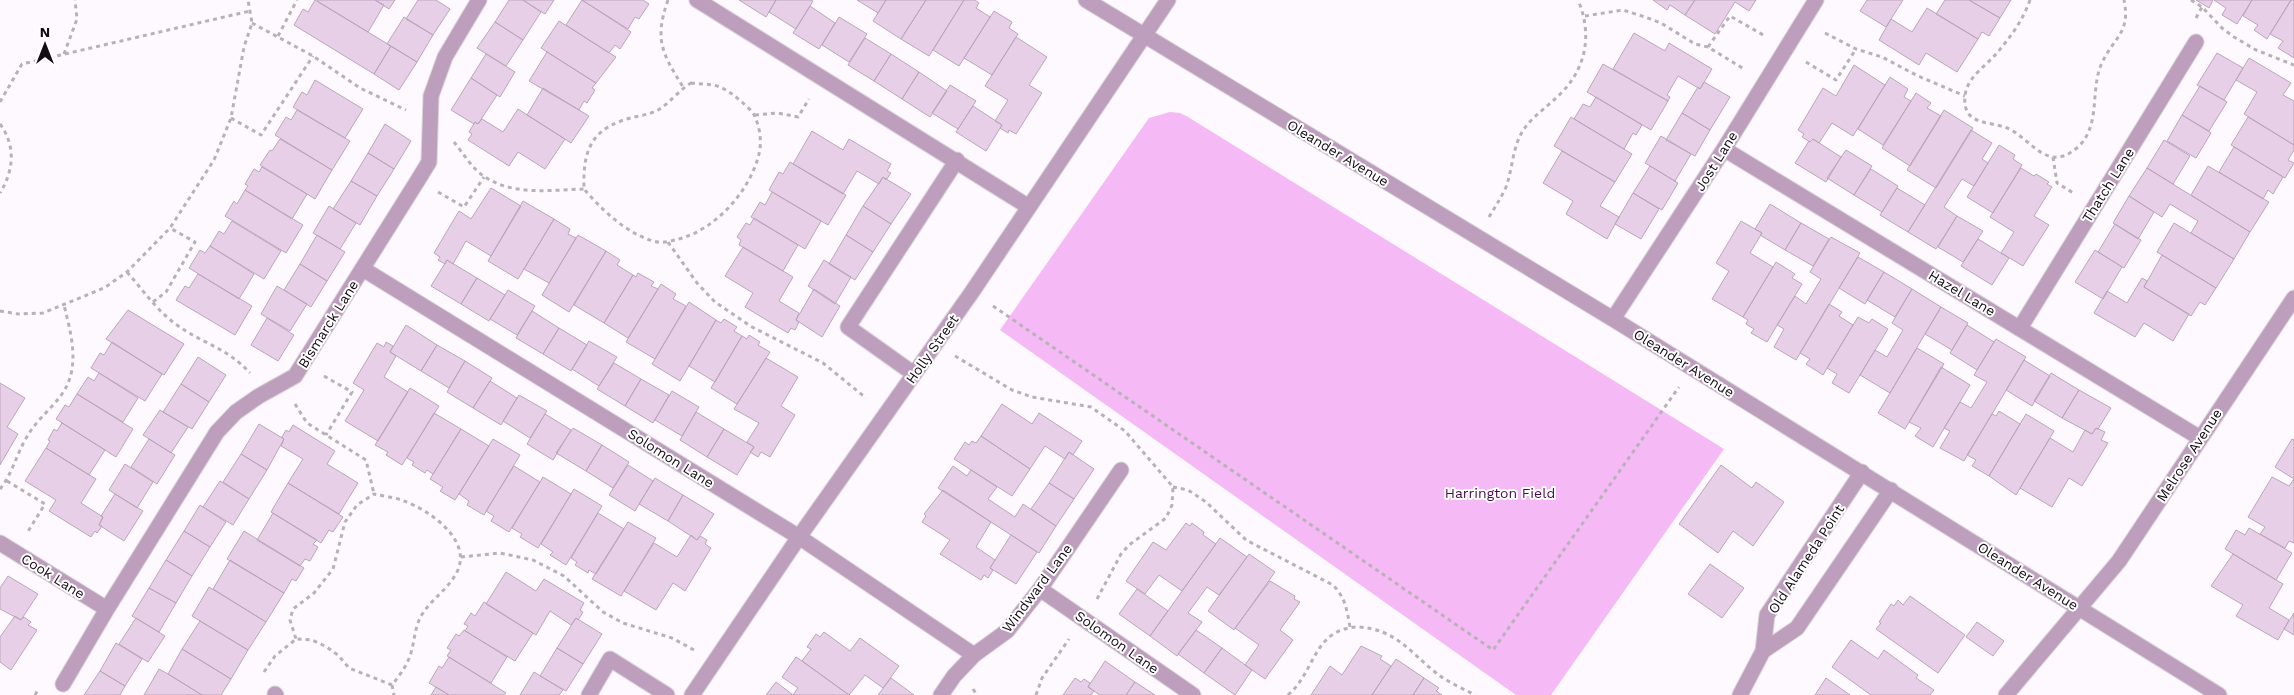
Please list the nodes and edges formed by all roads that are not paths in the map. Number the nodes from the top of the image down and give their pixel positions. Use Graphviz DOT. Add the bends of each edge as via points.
graph roads {
  1 [pos="479,0"];
  2 [pos="697,0"];
  3 [pos="1086,0"];
  4 [pos="1168,0"];
  5 [pos="1816,0"];
  6 [pos="1145,36"];
  7 [pos="2196,42"];
  8 [pos="1724,149"];
  9 [pos="957,160"];
  10 [pos="1029,207"];
  11 [pos="363,269"];
  12 [pos="2294,298"];
  13 [pos="1613,319"];
  14 [pos="2020,328"];
  15 [pos="914,374"];
  16 [pos="2200,438"];
  17 [pos="1121,470"];
  18 [pos="1862,472"];
  19 [pos="1891,490"];
  20 [pos="799,537"];
  21 [pos="0,543"];
  22 [pos="1040,589"];
  23 [pos="2080,608"];
  24 [pos="107,609"];
  25 [pos="1763,651"];
  26 [pos="974,655"];
  27 [pos="63,684"];
  28 [pos="589,695"];
  29 [pos="667,695"];
  30 [pos="692,695"];
  31 [pos="941,695"];
  32 [pos="1193,695"];
  33 [pos="1740,695"];
  34 [pos="2006,695"];
  35 [pos="2219,695"];
  1 -- 11 [label="street, Bismarck Lane" via="444,57 432,96 429,162"];
  2 -- 9 [label="street"];
  3 -- 6 [label="street, Oleander Avenue"];
  4 -- 6 [label="street, Holly Street"];
  5 -- 8 [label="street, Jost Lane"];
  6 -- 10 [label="street, Holly Street"];
  6 -- 13 [label="street, Oleander Avenue"];
  7 -- 14 [label="street, Thatch Lane"];
  8 -- 13 [label="street, Jost Lane"];
  8 -- 14 [label="street, Hazel Lane"];
  9 -- 10 [label="street"];
  9 -- 15 [label="street" via="848,326"];
  10 -- 15 [label="street, Holly Street"];
  11 -- 20 [label="street, Solomon Lane"];
  11 -- 24 [label="street, Bismarck Lane" via="295,376 236,412 217,432"];
  12 -- 16 [label="street, Melrose Avenue"];
  13 -- 18 [label="street, Oleander Avenue"];
  14 -- 16 [label="street, Hazel Lane"];
  15 -- 20 [label="street, Holly Street"];
  16 -- 23 [label="street, Melrose Avenue" via="2119,561"];
  17 -- 22 [label="street, Windward Lane"];
  18 -- 19 [label="street, Oleander Avenue"];
  18 -- 25 [label="street, Old Alameda Point" via="1767,615"];
  19 -- 23 [label="street, Oleander Avenue"];
  19 -- 25 [label="street, Old Alameda Point" via="1796,628"];
  20 -- 26 [label="street, Solomon Lane"];
  20 -- 30 [label="street, Holly Street"];
  21 -- 24 [label="street, Cook Lane"];
  22 -- 26 [label="street, Windward Lane" via="1007,631"];
  22 -- 32 [label="street, Solomon Lane"];
  23 -- 34 [label="street, Melrose Avenue"];
  23 -- 35 [label="street, Oleander Avenue"];
  24 -- 27 [label="street, Bismarck Lane"];
  25 -- 33 [label="street, Old Alameda Point"];
  26 -- 31 [label="street, Windward Lane"];
  28 -- 29 [label="street" via="610,659"];
}
